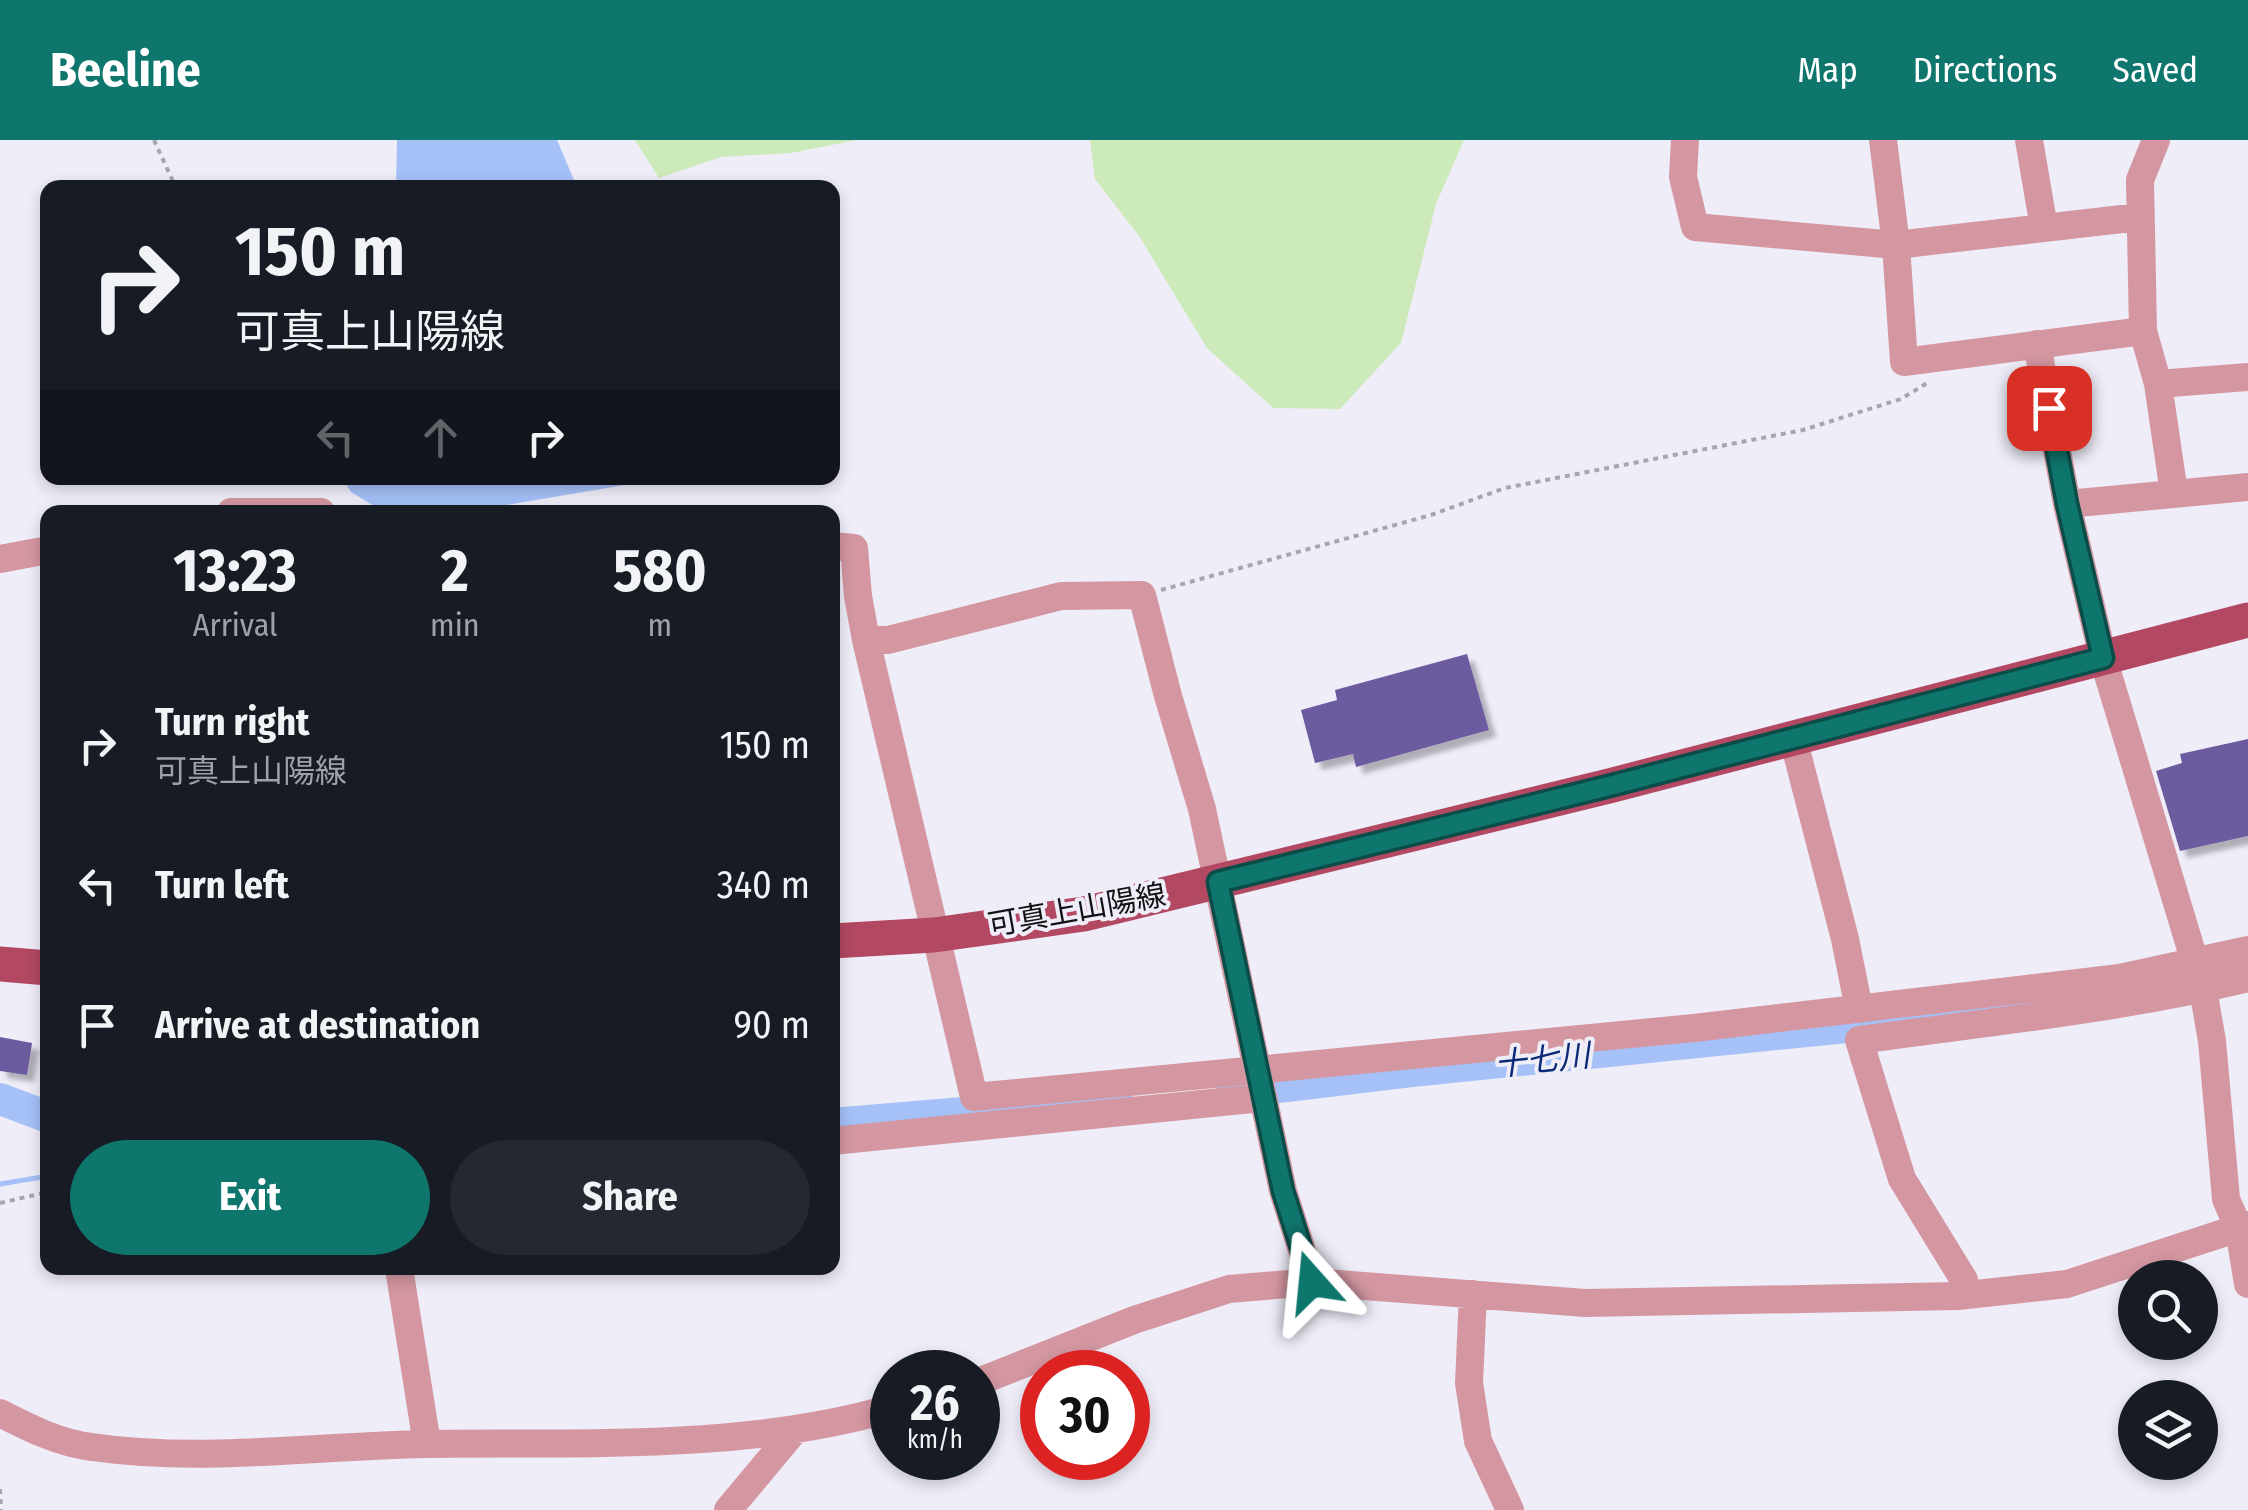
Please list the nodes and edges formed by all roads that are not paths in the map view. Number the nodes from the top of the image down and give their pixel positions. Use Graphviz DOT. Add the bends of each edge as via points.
graph roads {
  1 [pos="1685,140"];
  2 [pos="1882,140"];
  3 [pos="2030,140"];
  4 [pos="2156,140"];
  5 [pos="2139,217"];
  6 [pos="2044,228"];
  7 [pos="1896,245"];
  8 [pos="2143,330"];
  9 [pos="2037,344"];
  10 [pos="2248,377"];
  11 [pos="2158,384"];
  12 [pos="2248,487"];
  13 [pos="2174,493"];
  14 [pos="2067,504"];
  15 [pos="840,547"];
  16 [pos="40,552"];
  17 [pos="0,560"];
  18 [pos="2248,620"];
  19 [pos="866,640"];
  20 [pos="2103,658"];
  21 [pos="1794,738"];
  22 [pos="1218,882"];
  23 [pos="934,935"];
  24 [pos="840,941"];
  25 [pos="2248,950"];
  26 [pos="0,964"];
  27 [pos="40,967"];
  28 [pos="2199,976"];
  29 [pos="2248,978"];
  30 [pos="1859,1009"];
  31 [pos="1260,1084"];
  32 [pos="840,1140"];
  33 [pos="2244,1227"];
  34 [pos="399,1275"];
  35 [pos="1312,1282"];
  36 [pos="2248,1284"];
  37 [pos="1474,1294"];
  38 [pos="1967,1295"];
  39 [pos="1000,1373"];
  40 [pos="870,1413"];
  41 [pos="0,1414"];
  42 [pos="794,1431"];
  43 [pos="426,1444"];
  44 [pos="728,1510"];
  45 [pos="1510,1510"];
  1 -- 7 [label="street" via="1682,177 1694,227"];
  2 -- 7 [label="street"];
  3 -- 6 [label="street"];
  4 -- 5 [label="street" via="2140,180"];
  5 -- 6 [label="street"];
  5 -- 8 [label="street"];
  6 -- 7 [label="street"];
  7 -- 9 [label="street" via="1904,362"];
  8 -- 9 [label="street"];
  8 -- 11 [label="street"];
  9 -- 14 [label="street"];
  10 -- 11 [label="street"];
  11 -- 13 [label="street"];
  12 -- 13 [label="street"];
  13 -- 14 [label="street"];
  14 -- 20 [label="street"];
  15 -- 19 [label="street" via="854,548"];
  16 -- 17 [label="street"];
  18 -- 20 [label="main road, 可真上山陽線"];
  19 -- 22 [label="street" via="1061,596 1142,595"];
  19 -- 23 [label="street"];
  20 -- 21 [label="main road, 可真上山陽線"];
  20 -- 28 [label="street"];
  21 -- 22 [label="main road, 可真上山陽線"];
  21 -- 30 [label="street"];
  22 -- 23 [label="main road, 可真上山陽線" via="1084,914"];
  22 -- 31 [label="street"];
  23 -- 24 [label="main road, 可真上山陽線"];
  23 -- 31 [label="street" via="974,1097"];
  25 -- 28 [label="street"];
  26 -- 27 [label="main road"];
  28 -- 29 [label="street"];
  28 -- 30 [label="street" via="2120,978"];
  28 -- 33 [label="street" via="2212,1040 2226,1199"];
  28 -- 38 [label="street" via="1859,1040 1902,1179"];
  30 -- 31 [label="street"];
  31 -- 32 [label="street"];
  31 -- 35 [label="street"];
  33 -- 36 [label="street"];
  33 -- 38 [label="street" via="2067,1284"];
  34 -- 43 [label="street"];
  35 -- 37 [label="street"];
  35 -- 39 [label="street" via="1229,1289"];
  37 -- 38 [label="street" via="1660,1304"];
  37 -- 45 [label="street" via="1469,1383 1478,1441"];
  40 -- 42 [label="street"];
  41 -- 43 [label="street" via="90,1447 192,1454"];
  42 -- 43 [label="street"];
  42 -- 44 [label="street"];
}
